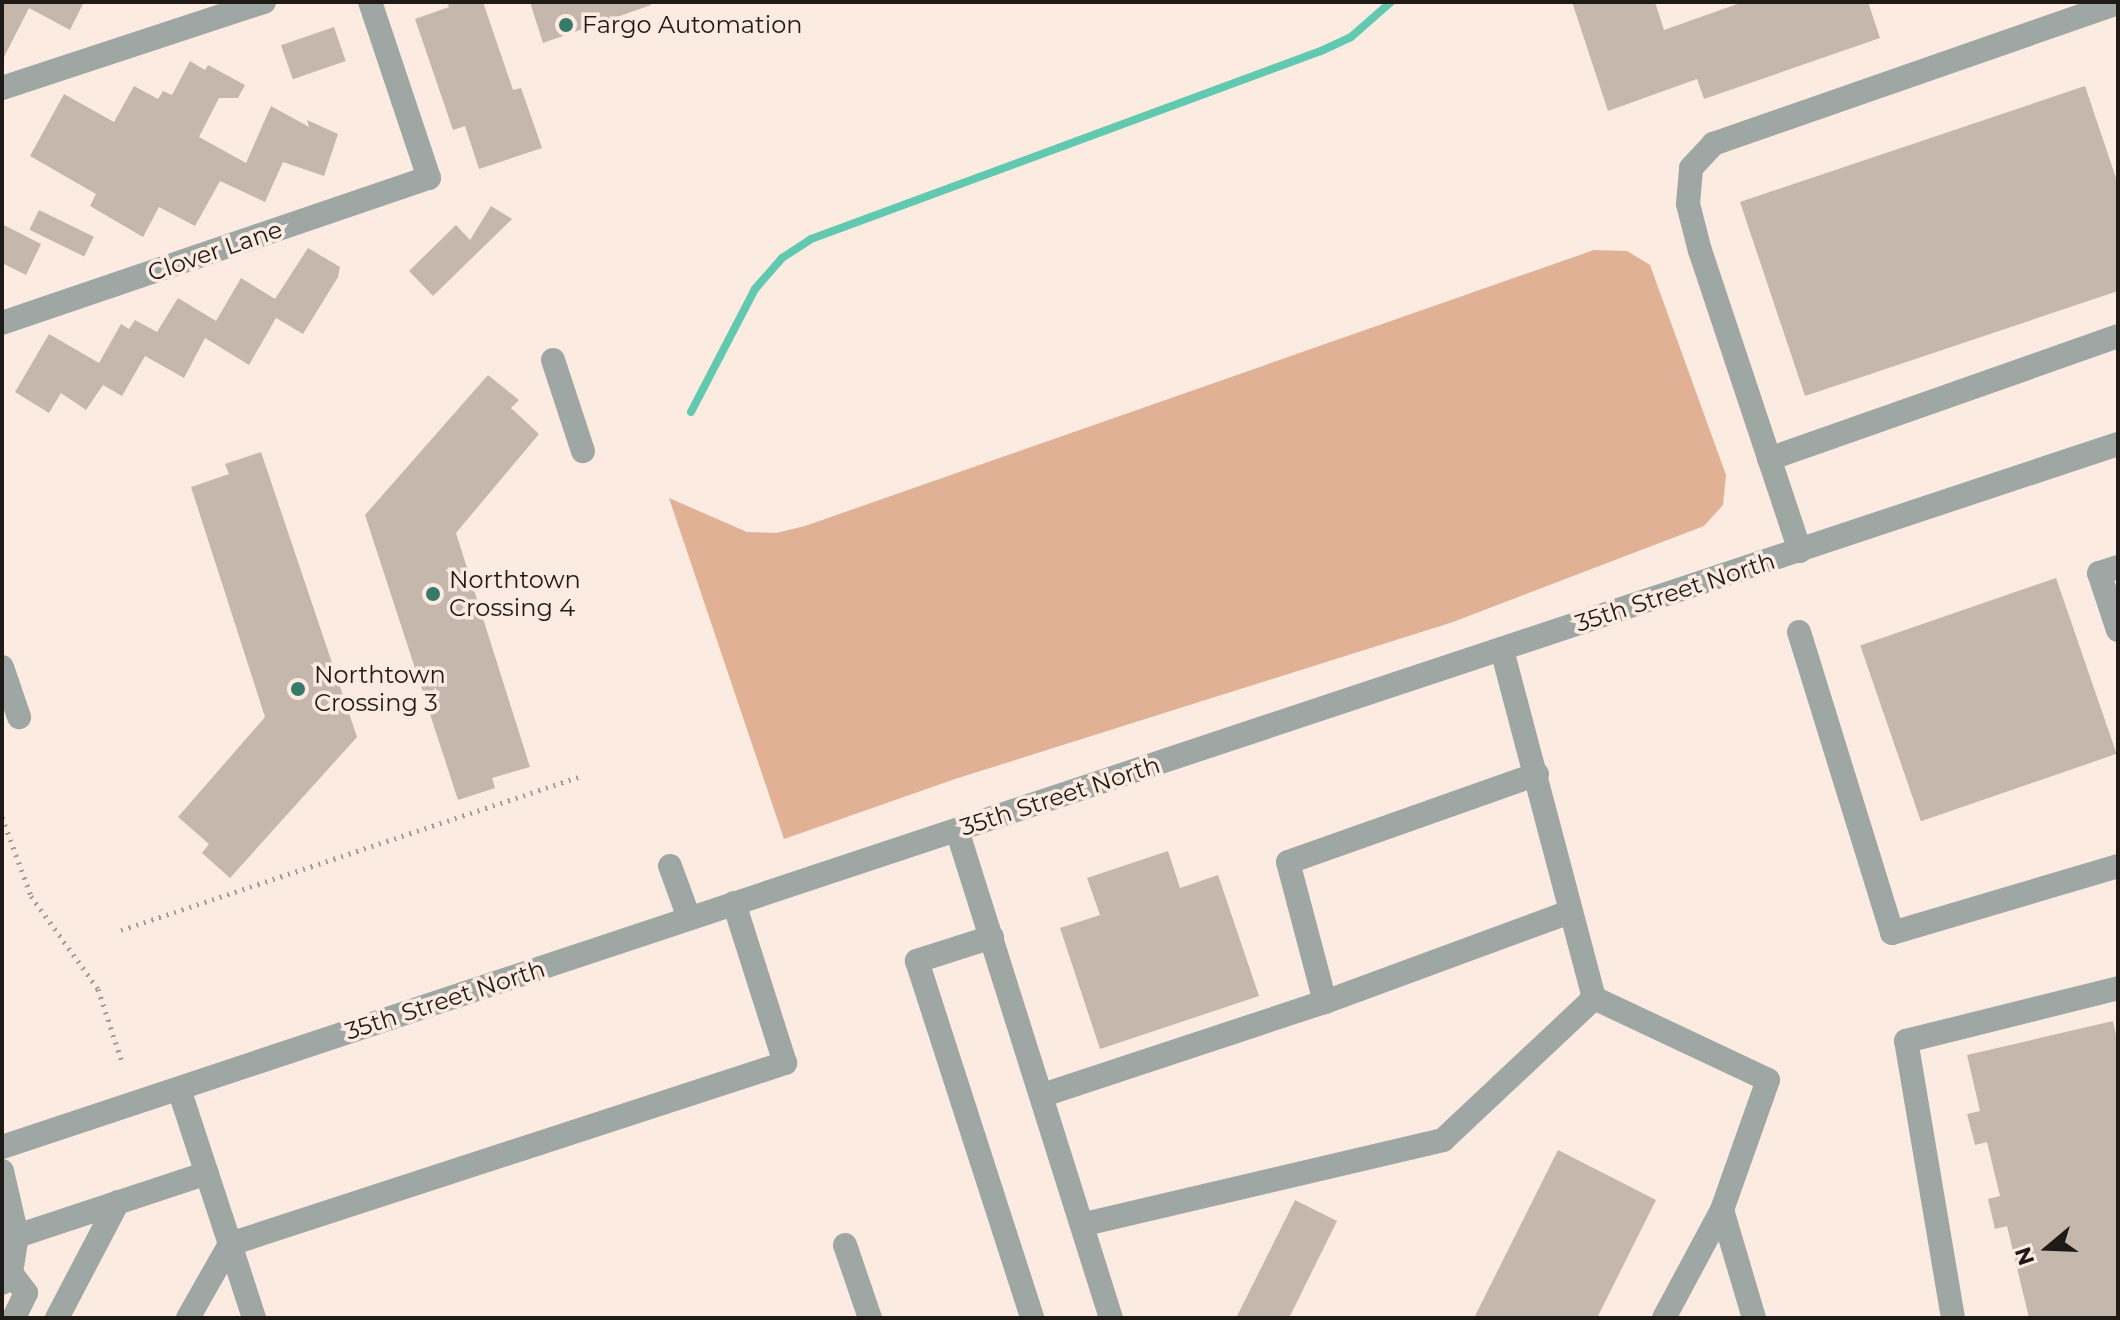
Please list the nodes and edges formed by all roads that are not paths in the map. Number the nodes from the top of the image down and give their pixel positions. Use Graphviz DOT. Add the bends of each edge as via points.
graph roads {
  1 [pos="264,2"];
  2 [pos="370,2"];
  3 [pos="2116,12"];
  4 [pos="2,88"];
  5 [pos="2,323"];
  6 [pos="2118,336"];
  7 [pos="553,360"];
  8 [pos="2118,444"];
  9 [pos="583,451"];
  10 [pos="1769,459"];
  11 [pos="1800,551"];
  12 [pos="2118,567"];
  13 [pos="2118,630"];
  14 [pos="1799,632"];
  15 [pos="1502,649"];
  16 [pos="2,667"];
  17 [pos="19,717"];
  18 [pos="1537,774"];
  19 [pos="957,830"];
  20 [pos="670,866"];
  21 [pos="2118,866"];
  22 [pos="734,903"];
  23 [pos="1570,912"];
  24 [pos="689,918"];
  25 [pos="992,937"];
  26 [pos="2118,988"];
  27 [pos="1594,998"];
  28 [pos="1325,1002"];
  29 [pos="179,1089"];
  30 [pos="1043,1095"];
  31 [pos="2,1147"];
  32 [pos="2,1171"];
  33 [pos="207,1173"];
  34 [pos="118,1202"];
  35 [pos="1722,1210"];
  36 [pos="1085,1224"];
  37 [pos="10,1239"];
  38 [pos="230,1244"];
  39 [pos="845,1245"];
  40 [pos="6,1278"];
  41 [pos="14,1318"];
  42 [pos="57,1318"];
  43 [pos="188,1318"];
  44 [pos="254,1318"];
  45 [pos="870,1318"];
  46 [pos="1032,1318"];
  47 [pos="1111,1318"];
  48 [pos="1664,1318"];
  49 [pos="1754,1318"];
  50 [pos="1953,1318"];
  1 -- 4 [label="street"];
  2 -- 5 [label="street, Clover Lane" via="429,178"];
  3 -- 10 [label="street" via="1713,144 1691,168 1688,204 1700,251"];
  6 -- 10 [label="street"];
  7 -- 9 [label="street"];
  8 -- 11 [label="street, 35th Street North"];
  10 -- 11 [label="street"];
  11 -- 15 [label="street, 35th Street North"];
  12 -- 13 [label="street" via="2099,573"];
  14 -- 21 [label="street" via="1892,933"];
  15 -- 18 [label="street"];
  15 -- 19 [label="street, 35th Street North"];
  16 -- 17 [label="street"];
  18 -- 23 [label="street"];
  18 -- 28 [label="street" via="1288,862"];
  19 -- 22 [label="street, 35th Street North"];
  19 -- 25 [label="street"];
  20 -- 24 [label="street"];
  22 -- 24 [label="street, 35th Street North"];
  22 -- 38 [label="street" via="785,1063"];
  23 -- 27 [label="street"];
  23 -- 28 [label="street"];
  24 -- 29 [label="street, 35th Street North"];
  25 -- 30 [label="street"];
  25 -- 46 [label="street" via="917,961"];
  26 -- 50 [label="street" via="1906,1041"];
  27 -- 35 [label="street" via="1768,1080"];
  27 -- 36 [label="street" via="1443,1140"];
  28 -- 30 [label="street"];
  29 -- 31 [label="street, 35th Street North"];
  29 -- 33 [label="street"];
  30 -- 36 [label="street"];
  32 -- 37 [label="street"];
  33 -- 34 [label="street"];
  33 -- 38 [label="street"];
  34 -- 37 [label="street"];
  34 -- 42 [label="street"];
  35 -- 48 [label="street"];
  35 -- 49 [label="street"];
  36 -- 47 [label="street"];
  37 -- 40 [label="street"];
  38 -- 43 [label="street"];
  38 -- 44 [label="street"];
  39 -- 45 [label="street"];
  40 -- 41 [label="street" via="26,1293"];
}
